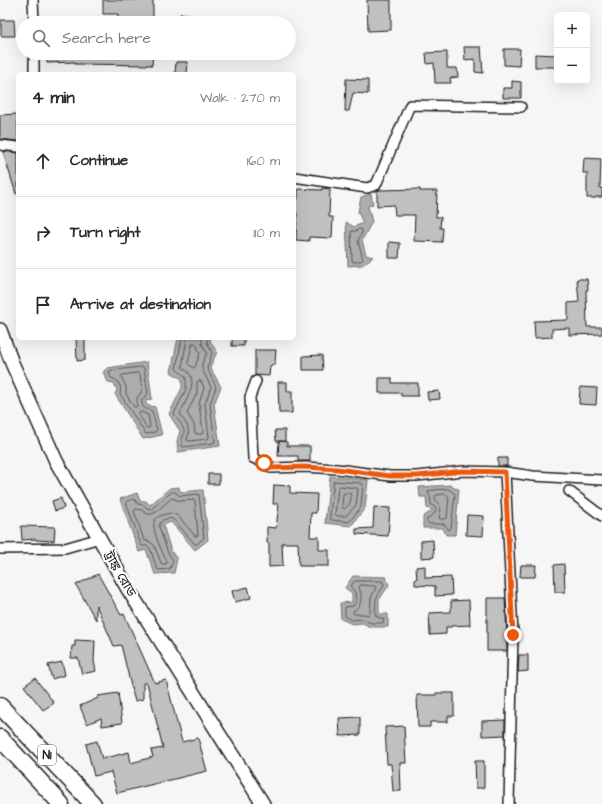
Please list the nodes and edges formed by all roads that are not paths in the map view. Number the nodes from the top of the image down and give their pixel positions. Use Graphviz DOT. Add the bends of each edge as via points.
graph roads {
  1 [pos="33,0"];
  2 [pos="34,16"];
  3 [pos="34,60"];
  4 [pos="34,72"];
  5 [pos="521,107"];
  6 [pos="0,145"];
  7 [pos="16,147"];
  8 [pos="296,177"];
  9 [pos="0,330"];
  10 [pos="256,381"];
  11 [pos="505,472"];
  12 [pos="602,480"];
  13 [pos="569,491"];
  14 [pos="602,516"];
  15 [pos="100,538"];
  16 [pos="0,549"];
  17 [pos="0,706"];
  18 [pos="0,738"];
  19 [pos="61,804"];
  20 [pos="93,804"];
  21 [pos="263,804"];
  22 [pos="509,804"];
  1 -- 2 [label="street"];
  3 -- 4 [label="street"];
  5 -- 8 [label="street" via="410,105 376,185 368,188"];
  6 -- 7 [label="street"];
  9 -- 15 [label="main road, ট্রাঙ্ক রোড" via="56,461"];
  10 -- 11 [label="street" via="250,397 253,458 271,468 337,469 390,476 463,471"];
  11 -- 12 [label="street"];
  11 -- 22 [label="street" via="513,635"];
  13 -- 14 [label="street"];
  15 -- 16 [label="street" via="65,548"];
  15 -- 21 [label="main road, ট্রাঙ্ক রোড" via="128,589"];
  17 -- 20 [label="highway, N1"];
  18 -- 19 [label="highway, N1"];
}
